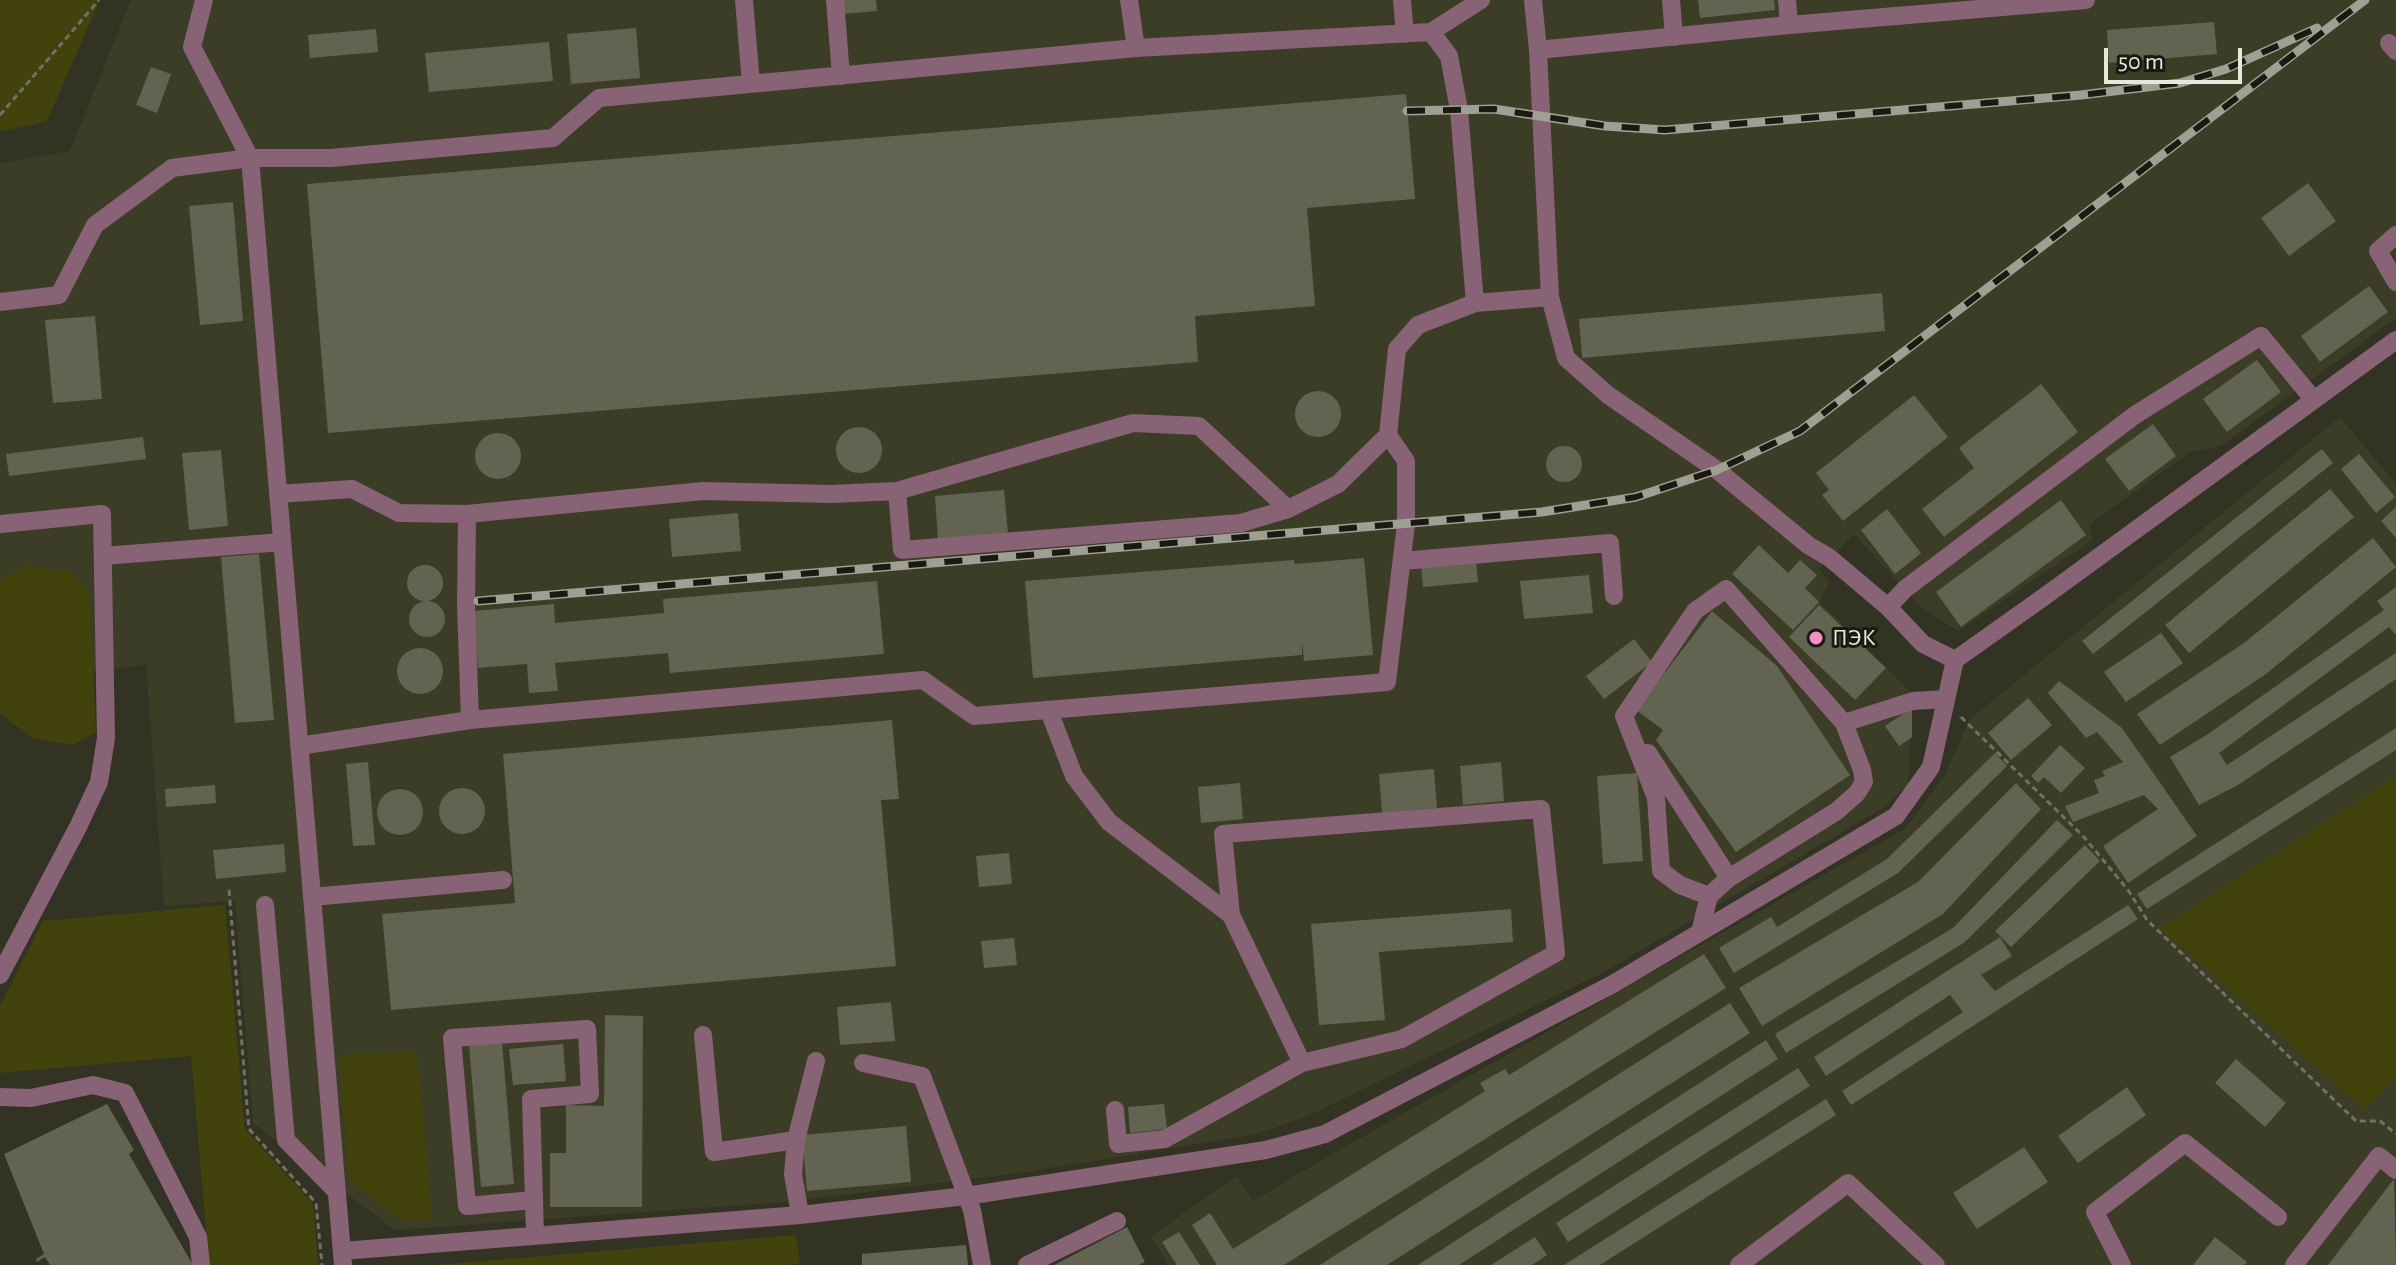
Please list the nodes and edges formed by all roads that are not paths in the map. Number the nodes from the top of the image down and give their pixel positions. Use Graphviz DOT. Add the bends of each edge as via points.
graph roads {
  1 [pos="204,0"];
  2 [pos="744,0"];
  3 [pos="835,0"];
  4 [pos="1129,0"];
  5 [pos="1402,0"];
  6 [pos="1481,0"];
  7 [pos="1533,0"];
  8 [pos="1671,0"];
  9 [pos="1787,0"];
  10 [pos="2086,0"];
  11 [pos="1789,25"];
  12 [pos="1431,32"];
  13 [pos="1405,34"];
  14 [pos="1674,37"];
  15 [pos="1136,48"];
  16 [pos="1538,50"];
  17 [pos="841,76"];
  18 [pos="751,84"];
  19 [pos="250,158"];
  20 [pos="2396,235"];
  21 [pos="2396,282"];
  22 [pos="1550,297"];
  23 [pos="0,302"];
  24 [pos="1475,303"];
  25 [pos="2396,340"];
  26 [pos="2314,400"];
  27 [pos="1388,435"];
  28 [pos="897,491"];
  29 [pos="278,494"];
  30 [pos="1288,509"];
  31 [pos="467,514"];
  32 [pos="0,524"];
  33 [pos="282,542"];
  34 [pos="103,556"];
  35 [pos="1402,561"];
  36 [pos="1614,596"];
  37 [pos="1888,607"];
  38 [pos="1955,660"];
  39 [pos="1946,697"];
  40 [pos="1049,711"];
  41 [pos="470,720"];
  42 [pos="1844,723"];
  43 [pos="299,746"];
  44 [pos="1648,753"];
  45 [pos="1729,878"];
  46 [pos="503,880"];
  47 [pos="1709,896"];
  48 [pos="312,897"];
  49 [pos="265,905"];
  50 [pos="1231,915"];
  51 [pos="1700,932"];
  52 [pos="0,975"];
  53 [pos="703,1035"];
  54 [pos="816,1061"];
  55 [pos="863,1063"];
  56 [pos="1302,1063"];
  57 [pos="0,1097"];
  58 [pos="1115,1110"];
  59 [pos="796,1140"];
  60 [pos="2396,1170"];
  61 [pos="337,1192"];
  62 [pos="966,1196"];
  63 [pos="534,1200"];
  64 [pos="800,1215"];
  65 [pos="2278,1217"];
  66 [pos="1117,1221"];
  67 [pos="535,1236"];
  68 [pos="342,1258"];
  69 [pos="201,1265"];
  70 [pos="982,1265"];
  71 [pos="1027,1265"];
  72 [pos="1739,1265"];
  73 [pos="1936,1265"];
  74 [pos="2122,1265"];
  75 [pos="2294,1265"];
  1 -- 19 [label="lane" via="192,47"];
  2 -- 18 [label="lane"];
  3 -- 17 [label="lane"];
  4 -- 15 [label="lane"];
  5 -- 13 [label="lane"];
  6 -- 12 [label="lane"];
  7 -- 16 [label="lane"];
  8 -- 14 [label="lane"];
  9 -- 11 [label="lane"];
  10 -- 11 [label="lane"];
  11 -- 14 [label="lane"];
  12 -- 13 [label="lane"];
  12 -- 24 [label="lane" via="1449,56 1459,110"];
  13 -- 15 [label="lane"];
  14 -- 16 [label="lane"];
  15 -- 17 [label="lane"];
  16 -- 22 [label="lane"];
  17 -- 18 [label="lane"];
  18 -- 19 [label="lane" via="599,98 553,138 331,158"];
  19 -- 23 [label="lane" via="172,168 95,225 59,295"];
  19 -- 29 [label="lane"];
  20 -- 21 [label="lane" via="2378,251"];
  22 -- 24 [label="lane"];
  22 -- 37 [label="lane" via="1566,358"];
  24 -- 27 [label="lane" via="1418,325 1397,349"];
  25 -- 26 [label="lane"];
  26 -- 37 [label="lane" via="2261,336 2135,415"];
  26 -- 38 [label="lane"];
  27 -- 30 [label="lane" via="1338,484"];
  27 -- 35 [label="lane" via="1406,461"];
  28 -- 30 [label="lane" via="1133,423 1199,426"];
  28 -- 30 [label="lane" via="902,550 1241,523"];
  28 -- 31 [label="lane" via="703,491"];
  29 -- 31 [label="lane" via="352,489 399,513"];
  29 -- 33 [label="lane"];
  31 -- 41 [label="lane"];
  32 -- 34 [label="lane" via="102,514"];
  33 -- 34 [label="lane"];
  33 -- 43 [label="lane"];
  34 -- 52 [label="lane" via="106,738 99,782"];
  35 -- 36 [label="lane" via="1610,543"];
  35 -- 40 [label="lane" via="1387,682"];
  37 -- 38 [label="lane" via="1923,644"];
  38 -- 39 [label="lane"];
  39 -- 42 [label="lane" via="1913,701"];
  39 -- 51 [label="lane" via="1931,767 1896,816"];
  40 -- 41 [label="lane" via="974,716 923,680"];
  40 -- 50 [label="lane" via="1074,776 1109,822"];
  41 -- 43 [label="lane"];
  42 -- 45 [label="lane" via="1862,770 1864,782 1857,793"];
  42 -- 47 [label="lane" via="1726,589 1695,611 1624,716 1656,798 1661,871"];
  43 -- 48 [label="lane"];
  44 -- 45 [label="lane"];
  45 -- 47 [label="lane"];
  46 -- 48 [label="lane"];
  47 -- 51 [label="lane"];
  48 -- 61 [label="lane"];
  49 -- 61 [label="lane" via="286,1140"];
  50 -- 56 [label="lane"];
  50 -- 56 [label="lane" via="1223,834 1541,809 1556,953 1402,1039"];
  51 -- 62 [label="lane" via="1613,984 1325,1134 1266,1150"];
  53 -- 59 [label="lane" via="714,1152"];
  54 -- 59 [label="lane"];
  55 -- 62 [label="lane" via="922,1076"];
  56 -- 58 [label="lane" via="1165,1139 1118,1144"];
  57 -- 69 [label="lane" via="31,1098 93,1085 125,1093 198,1237"];
  59 -- 64 [label="lane" via="793,1174"];
  60 -- 75 [label="lane" via="2379,1156"];
  61 -- 68 [label="lane"];
  62 -- 64 [label="lane"];
  62 -- 70 [label="lane"];
  63 -- 63 [label="lane" via="531,1099 590,1094 587,1029 452,1038 467,1206"];
  63 -- 67 [label="lane"];
  64 -- 67 [label="lane"];
  65 -- 74 [label="lane" via="2185,1143 2095,1212"];
  66 -- 71 [label="lane"];
  67 -- 68 [label="lane"];
  72 -- 73 [label="lane" via="1848,1183"];
}
